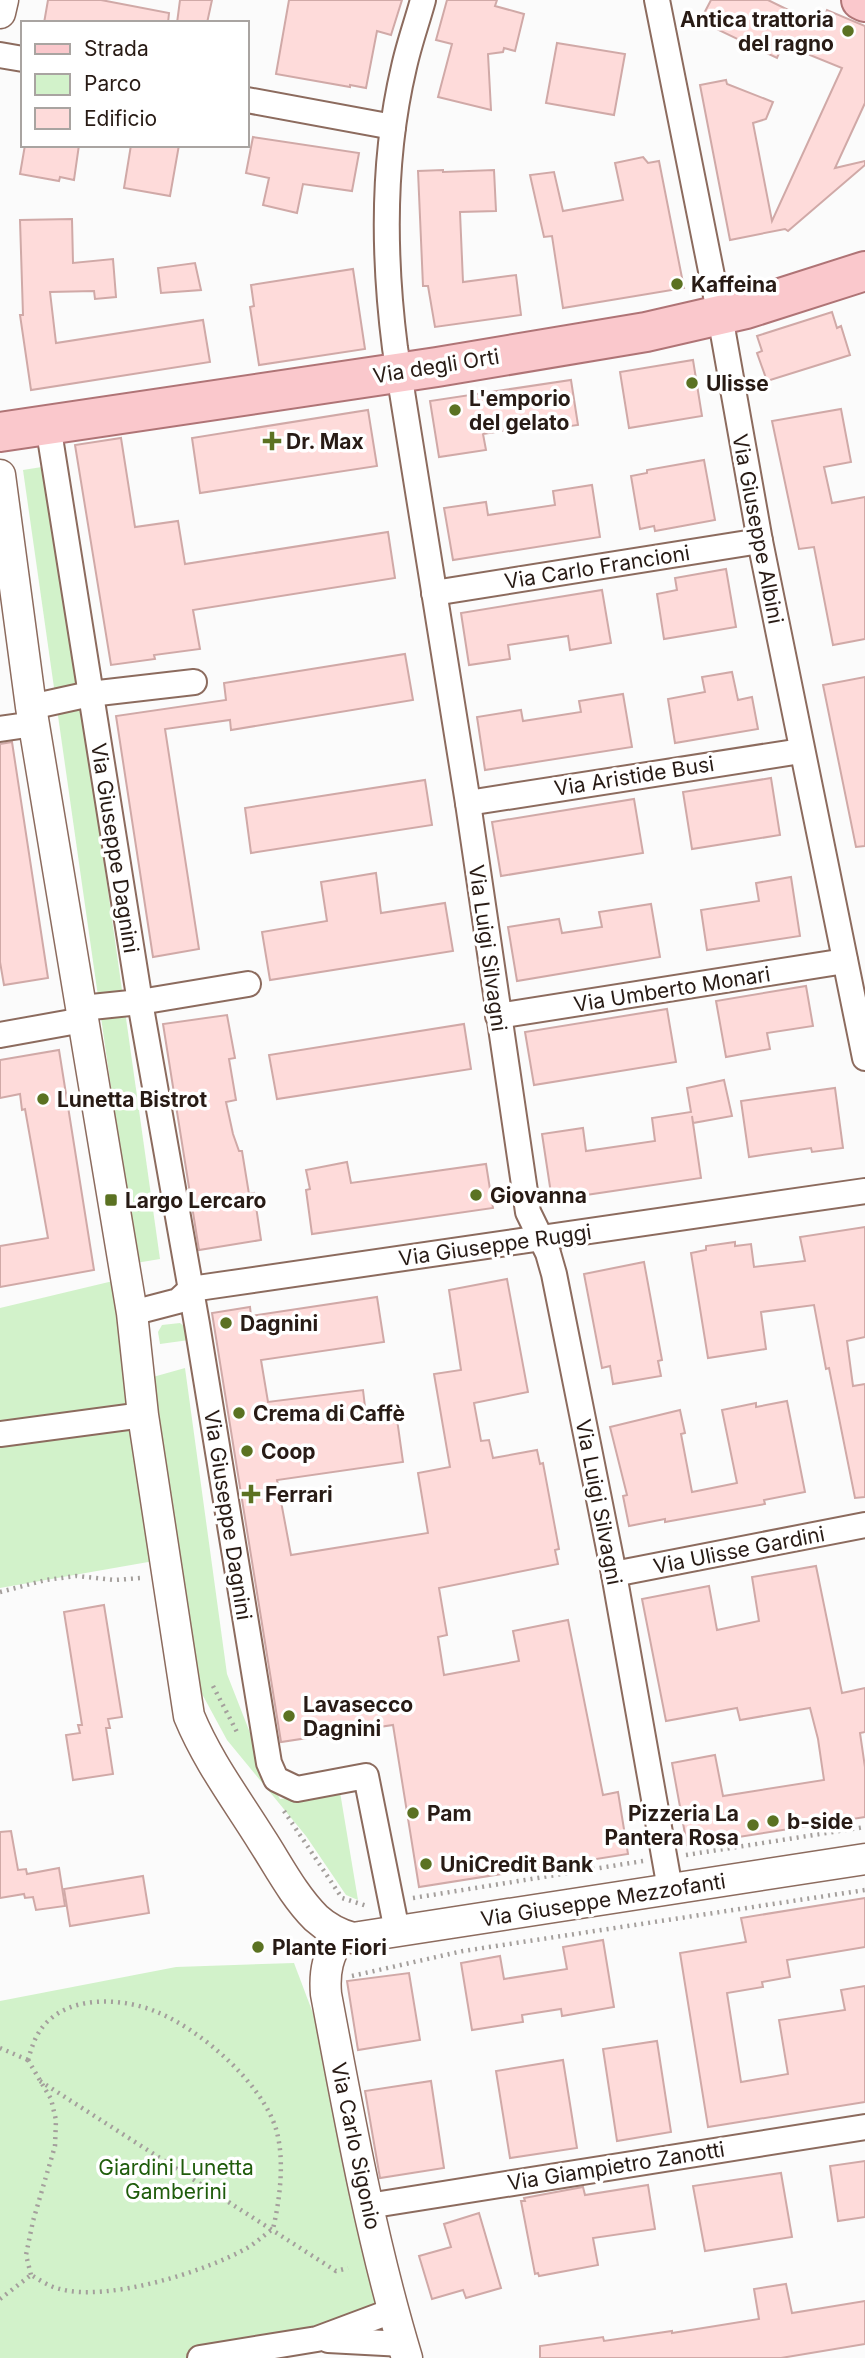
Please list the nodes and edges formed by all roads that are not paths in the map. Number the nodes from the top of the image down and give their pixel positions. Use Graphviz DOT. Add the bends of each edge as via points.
graph roads {
  1 [pos="3,0"];
  2 [pos="424,0"];
  3 [pos="657,0"];
  4 [pos="0,13"];
  5 [pos="0,55"];
  6 [pos="21,59"];
  7 [pos="248,100"];
  8 [pos="393,127"];
  9 [pos="865,271"];
  10 [pos="720,316"];
  11 [pos="399,372"];
  12 [pos="48,425"];
  13 [pos="0,432"];
  14 [pos="0,475"];
  15 [pos="760,541"];
  16 [pos="434,593"];
  17 [pos="194,682"];
  18 [pos="90,694"];
  19 [pos="33,715"];
  20 [pos="0,729"];
  21 [pos="801,751"];
  22 [pos="468,803"];
  23 [pos="845,961"];
  24 [pos="248,984"];
  25 [pos="140,1002"];
  26 [pos="83,1014"];
  27 [pos="498,1016"];
  28 [pos="862,1024"];
  29 [pos="0,1035"];
  30 [pos="865,1058"];
  31 [pos="865,1191"];
  32 [pos="541,1239"];
  33 [pos="191,1289"];
  34 [pos="131,1314"];
  35 [pos="144,1415"];
  36 [pos="0,1434"];
  37 [pos="865,1525"];
  38 [pos="614,1574"];
  39 [pos="865,1859"];
  40 [pos="670,1889"];
  41 [pos="397,1931"];
  42 [pos="341,1935"];
  43 [pos="865,2127"];
  44 [pos="368,2206"];
  45 [pos="393,2311"];
  46 [pos="317,2339"];
  47 [pos="405,2351"];
  48 [pos="200,2358"];
  1 -- 4 [label="street"];
  2 -- 8 [label="street, Via Luigi Silvagni" via="404,65"];
  3 -- 10 [label="street, Via Giuseppe Albini"];
  5 -- 6 [label="street"];
  7 -- 8 [label="street"];
  8 -- 11 [label="street, Via Luigi Silvagni" via="385,237"];
  9 -- 10 [label="main road, Via degli Orti"];
  10 -- 11 [label="main road, Via degli Orti"];
  10 -- 15 [label="street, Via Giuseppe Albini"];
  11 -- 12 [label="main road, Via degli Orti"];
  11 -- 16 [label="street, Via Luigi Silvagni"];
  12 -- 13 [label="main road, Via degli Orti"];
  12 -- 18 [label="street, Via Giuseppe Dagnini"];
  14 -- 19 [label="street"];
  15 -- 16 [label="street, Via Carlo Francioni"];
  15 -- 21 [label="street, Via Giuseppe Albini"];
  16 -- 22 [label="street, Via Luigi Silvagni"];
  17 -- 18 [label="street"];
  18 -- 19 [label="street"];
  18 -- 25 [label="street, Via Giuseppe Dagnini"];
  19 -- 20 [label="street"];
  19 -- 26 [label="street"];
  21 -- 22 [label="street, Via Aristide Busi"];
  21 -- 23 [label="street, Via Giuseppe Albini"];
  22 -- 27 [label="street, Via Luigi Silvagni"];
  23 -- 27 [label="street, Via Umberto Monari"];
  23 -- 28 [label="street, Via Giuseppe Albini"];
  24 -- 25 [label="street"];
  25 -- 26 [label="street"];
  25 -- 33 [label="street, Via Giuseppe Dagnini"];
  26 -- 29 [label="street"];
  26 -- 34 [label="street"];
  27 -- 32 [label="street, Via Luigi Silvagni" via="528,1212"];
  28 -- 30 [label="street, Via Giuseppe Albini"];
  31 -- 32 [label="street, Via Giuseppe Ruggi"];
  32 -- 33 [label="street, Via Giuseppe Ruggi"];
  32 -- 38 [label="street, Via Luigi Silvagni" via="554,1274"];
  33 -- 34 [label="street, Via Giuseppe Ruggi" via="178,1301"];
  33 -- 41 [label="street, Via Giuseppe Dagnini" via="269,1763 276,1779 297,1789 366,1776"];
  34 -- 35 [label="street"];
  35 -- 36 [label="street"];
  35 -- 42 [label="street" via="189,1716 211,1762 301,1899 315,1917"];
  37 -- 38 [label="street, Via Ulisse Gardini"];
  38 -- 40 [label="street, Via Luigi Silvagni"];
  39 -- 40 [label="street, Via Giuseppe Mezzofanti"];
  40 -- 41 [label="street, Via Giuseppe Mezzofanti"];
  41 -- 42 [label="street, Via Giuseppe Mezzofanti" via="353,1938"];
  42 -- 44 [label="street, Via Carlo Sigonio" via="324,1976"];
  43 -- 44 [label="street, Via Giampietro Zanotti"];
  44 -- 45 [label="street, Via Carlo Sigonio"];
  45 -- 46 [label="street"];
  45 -- 47 [label="street, Via Carlo Sigonio"];
  46 -- 47 [label="street"];
  46 -- 48 [label="street"];
}
